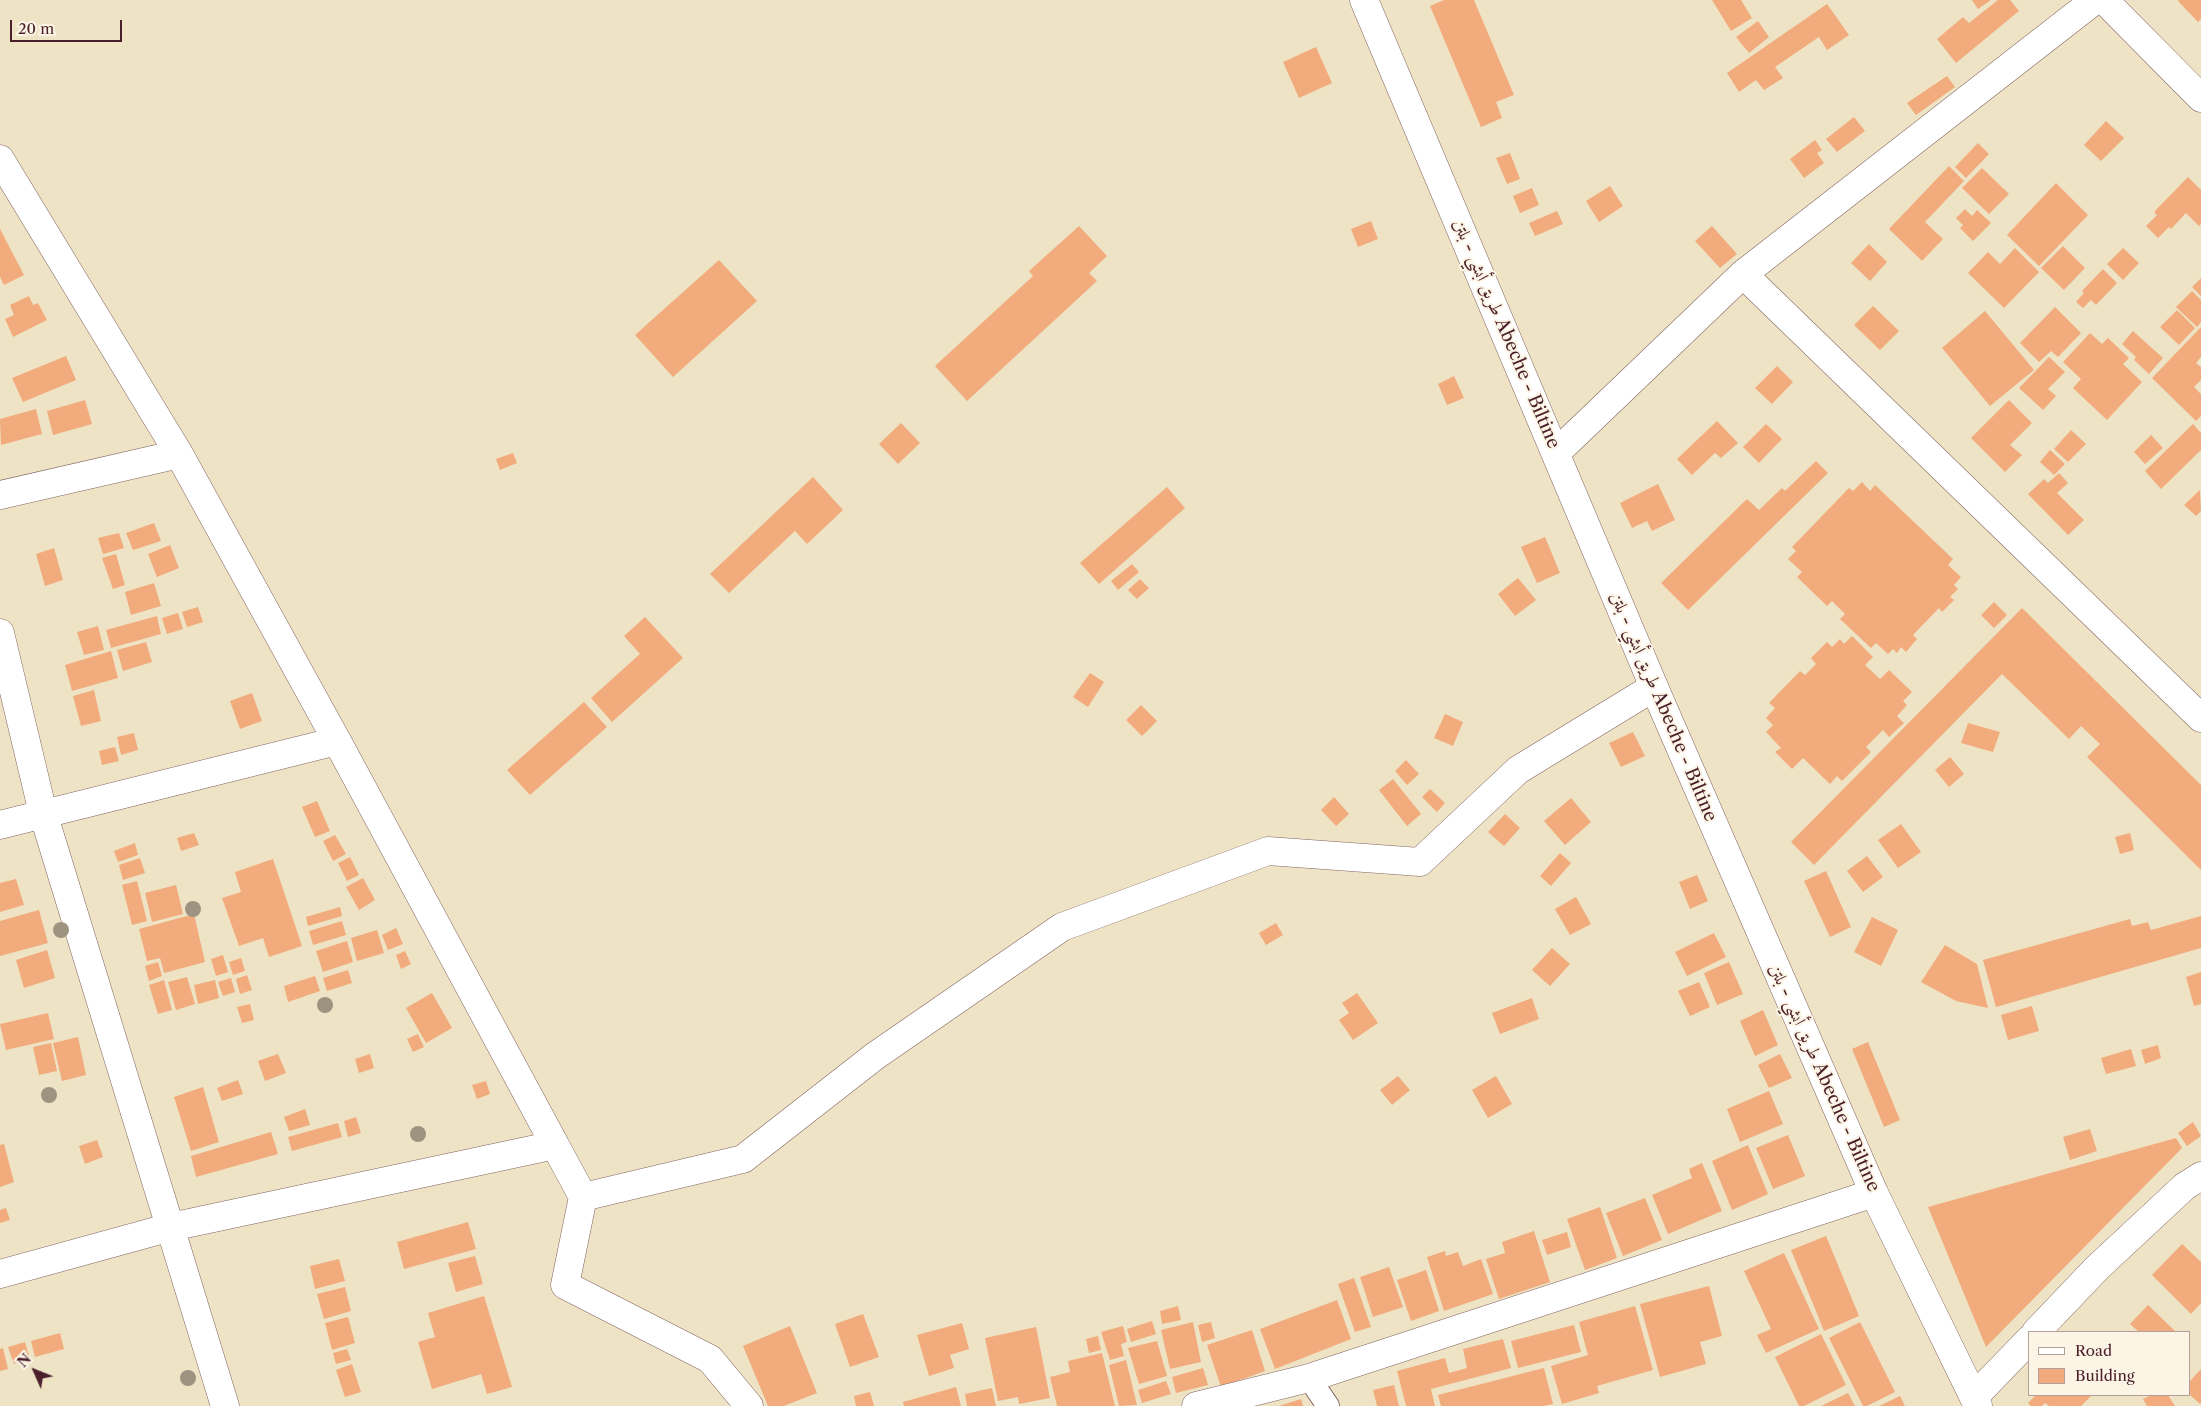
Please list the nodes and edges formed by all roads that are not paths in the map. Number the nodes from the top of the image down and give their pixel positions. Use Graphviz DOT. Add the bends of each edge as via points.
graph roads {
  1 [pos="1364,0"];
  2 [pos="2095,0"];
  3 [pos="2104,0"];
  4 [pos="2201,98"];
  5 [pos="0,158"];
  6 [pos="1743,274"];
  7 [pos="1556,453"];
  8 [pos="179,454"];
  9 [pos="0,495"];
  10 [pos="0,633"];
  11 [pos="1654,687"];
  12 [pos="2201,718"];
  13 [pos="337,740"];
  14 [pos="43,813"];
  15 [pos="0,825"];
  16 [pos="555,1145"];
  17 [pos="2201,1176"];
  18 [pos="1874,1193"];
  19 [pos="583,1197"];
  20 [pos="171,1227"];
  21 [pos="0,1274"];
  22 [pos="2037,1331"];
  23 [pos="2028,1341"];
  24 [pos="1308,1378"];
  25 [pos="1976,1402"];
  26 [pos="225,1406"];
  27 [pos="749,1406"];
  28 [pos="1196,1406"];
  29 [pos="1328,1406"];
  1 -- 7 [label="street, طريق أبشي - بلتن Abeche - Biltine"];
  2 -- 6 [label="street"];
  3 -- 4 [label="street"];
  5 -- 8 [label="street"];
  6 -- 7 [label="street"];
  6 -- 12 [label="street"];
  7 -- 11 [label="street, طريق أبشي - بلتن Abeche - Biltine"];
  8 -- 9 [label="street"];
  8 -- 13 [label="street"];
  10 -- 14 [label="street"];
  11 -- 18 [label="street, طريق أبشي - بلتن Abeche - Biltine"];
  11 -- 19 [label="street" via="1518,770 1420,862 1268,851 1062,927 875,1056 743,1159"];
  13 -- 14 [label="street"];
  13 -- 16 [label="street"];
  14 -- 15 [label="street"];
  14 -- 20 [label="street"];
  16 -- 19 [label="street"];
  16 -- 20 [label="street"];
  17 -- 22 [label="street" via="2185,1186 2097,1268"];
  18 -- 24 [label="street"];
  18 -- 25 [label="street, طريق أبشي - بلتن Abeche - Biltine"];
  19 -- 27 [label="street" via="566,1285 710,1359"];
  20 -- 21 [label="street"];
  20 -- 26 [label="street"];
  23 -- 25 [label="street"];
  24 -- 28 [label="street"];
  24 -- 29 [label="lane"];
}
